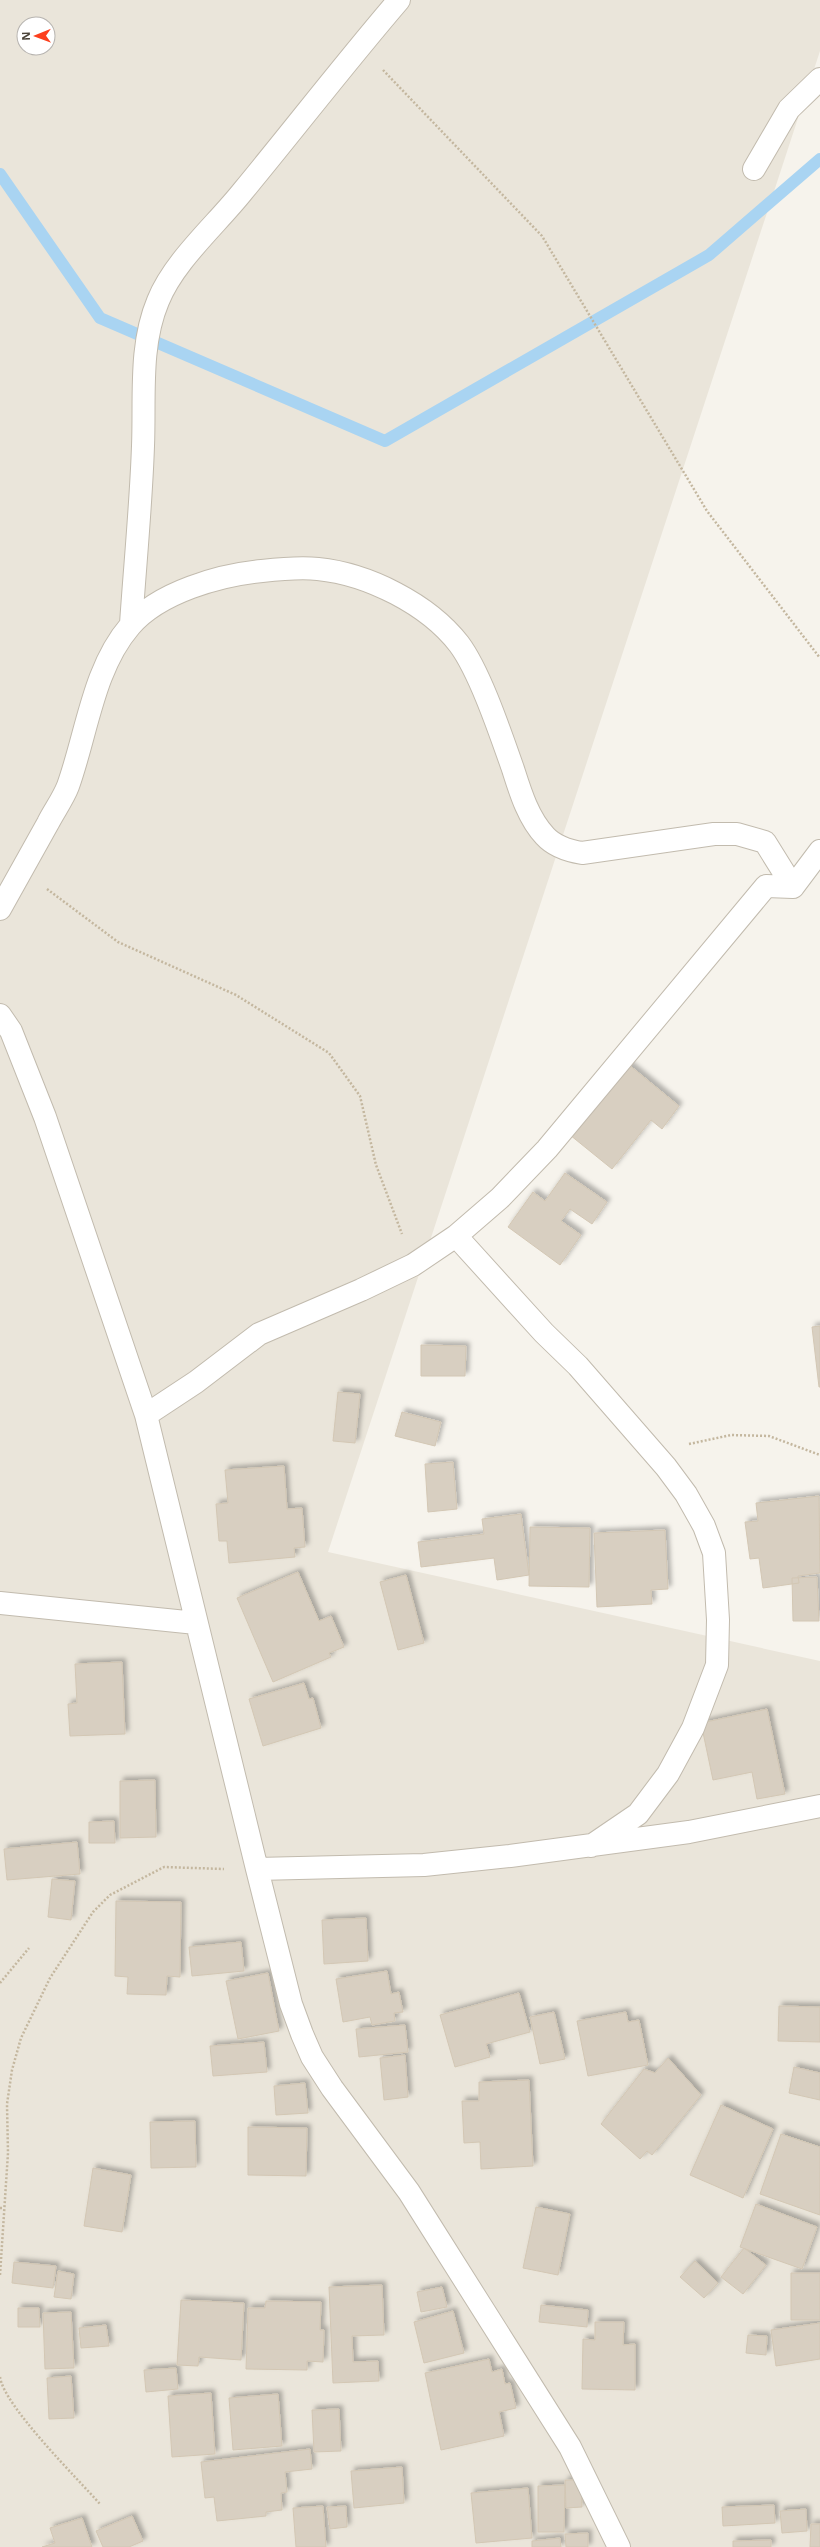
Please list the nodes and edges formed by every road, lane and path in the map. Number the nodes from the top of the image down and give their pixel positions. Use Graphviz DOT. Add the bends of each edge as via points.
graph roads {
  1 [pos="399,0"];
  2 [pos="360,46"];
  3 [pos="820,79"];
  4 [pos="754,169"];
  5 [pos="131,624"];
  6 [pos="820,658"];
  7 [pos="820,851"];
  8 [pos="22,871"];
  9 [pos="0,873"];
  10 [pos="793,887"];
  11 [pos="0,909"];
  12 [pos="0,1014"];
  13 [pos="456,1236"];
  14 [pos="413,1265"];
  15 [pos="146,1415"];
  16 [pos="653,1451"];
  17 [pos="820,1455"];
  18 [pos="0,1603"];
  19 [pos="196,1623"];
  20 [pos="820,1806"];
  21 [pos="591,1846"];
  22 [pos="257,1869"];
  23 [pos="29,1948"];
  24 [pos="0,1983"];
  25 [pos="0,2208"];
  26 [pos="4,2208"];
  27 [pos="0,2275"];
  28 [pos="0,2377"];
  29 [pos="100,2504"];
  30 [pos="618,2547"];
  1 -- 2 [label="street"];
  2 -- 5 [label="street" via="191,252 167,284 158,301 147,338 143,447"];
  2 -- 6 [label="path" via="542,236 707,511"];
  3 -- 4 [label="street" via="789,109"];
  5 -- 8 [label="street" via="115,646 104,670 67,787"];
  5 -- 10 [label="street" via="170,598 207,581 234,574 286,568 319,569 367,581 410,600 459,644 478,678 525,803 544,835 551,841 582,853 708,835 737,834 765,842"];
  7 -- 10 [label="street"];
  8 -- 9 [label="street"];
  8 -- 11 [label="street"];
  8 -- 14 [label="path" via="118,942 236,995 329,1053 360,1096 376,1165"];
  10 -- 13 [label="street" via="766,886 547,1149 500,1198"];
  12 -- 15 [label="street" via="11,1031 45,1117"];
  13 -- 14 [label="street"];
  13 -- 16 [label="street" via="578,1366"];
  14 -- 15 [label="street" via="259,1334 196,1382"];
  15 -- 19 [label="street"];
  16 -- 17 [label="path" via="731,1435 769,1436"];
  16 -- 21 [label="street" via="686,1494 704,1526 714,1553 718,1620 717,1665 693,1728 654,1794 638,1814"];
  18 -- 19 [label="street"];
  19 -- 22 [label="street"];
  20 -- 21 [label="street" via="690,1832"];
  21 -- 22 [label="street" via="424,1865"];
  22 -- 26 [label="path" via="164,1867 110,1896 93,1912 50,1978 21,2038 6,2104 8,2153"];
  22 -- 30 [label="street" via="291,2004 312,2057 409,2192 500,2334 570,2447"];
  23 -- 24 [label="path"];
  25 -- 26 [label="path"];
  26 -- 27 [label="path"];
  28 -- 29 [label="path" via="8,2398 24,2421"];
}
